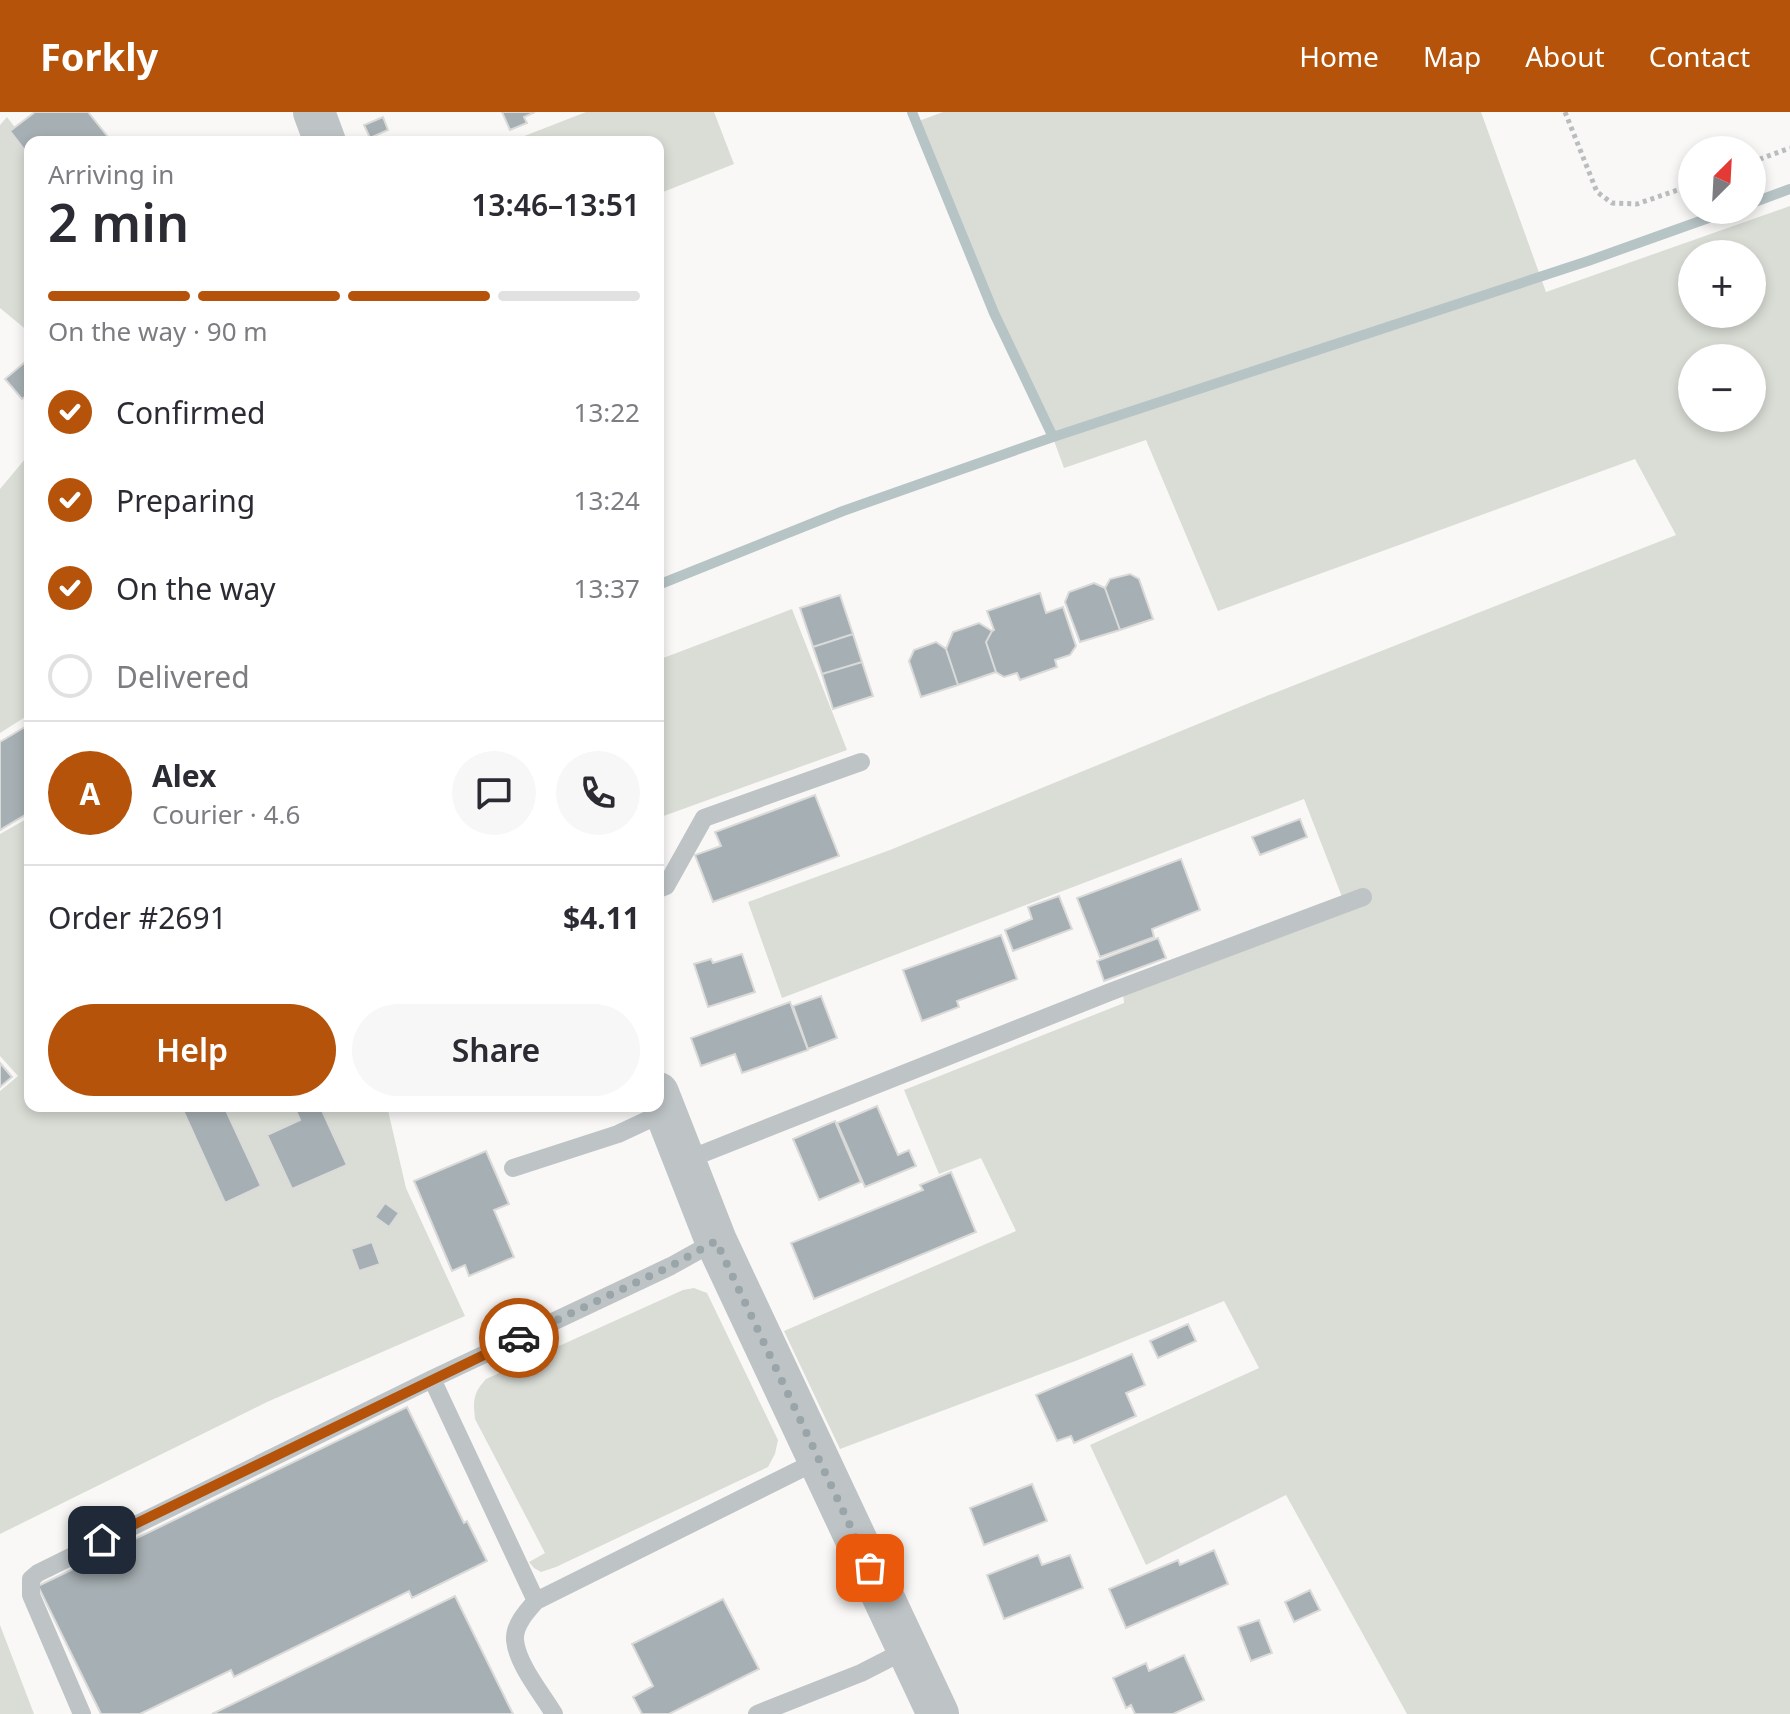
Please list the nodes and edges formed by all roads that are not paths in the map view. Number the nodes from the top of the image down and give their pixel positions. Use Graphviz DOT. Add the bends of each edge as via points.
graph roads {
  1 [pos="314,112"];
  2 [pos="323,136"];
  3 [pos="861,762"];
  4 [pos="664,887"];
  5 [pos="1363,897"];
  6 [pos="664,1107"];
  7 [pos="648,1112"];
  8 [pos="684,1161"];
  9 [pos="513,1168"];
  10 [pos="716,1241"];
  11 [pos="432,1379"];
  12 [pos="819,1460"];
  13 [pos="536,1601"];
  14 [pos="908,1649"];
  15 [pos="82,1714"];
  16 [pos="554,1714"];
  17 [pos="757,1714"];
  18 [pos="938,1714"];
  1 -- 2 [label="street"];
  3 -- 4 [label="lane" via="704,818"];
  5 -- 8 [label="lane"];
  6 -- 8 [label="street"];
  7 -- 9 [label="lane" via="618,1134"];
  8 -- 10 [label="street"];
  10 -- 11 [label="lane"];
  10 -- 12 [label="street"];
  11 -- 13 [label="lane"];
  11 -- 15 [label="lane" via="31,1579 31,1595"];
  12 -- 13 [label="lane"];
  12 -- 14 [label="street"];
  13 -- 16 [label="lane" via="514,1638 522,1663"];
  14 -- 17 [label="lane"];
  14 -- 18 [label="street"];
}
